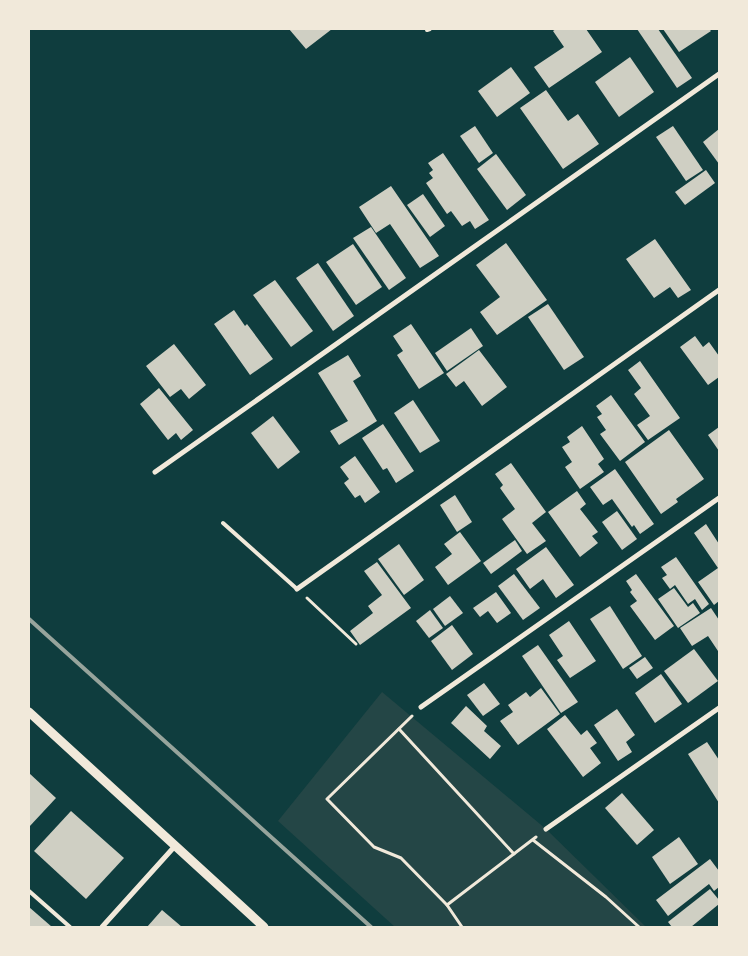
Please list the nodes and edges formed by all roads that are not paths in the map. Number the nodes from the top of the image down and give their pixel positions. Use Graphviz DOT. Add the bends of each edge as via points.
graph roads {
  1 [pos="719,74"];
  2 [pos="719,290"];
  3 [pos="156,472"];
  4 [pos="719,498"];
  5 [pos="223,523"];
  6 [pos="298,589"];
  7 [pos="421,707"];
  8 [pos="719,708"];
  9 [pos="29,712"];
  10 [pos="546,829"];
  11 [pos="175,846"];
  12 [pos="29,892"];
  13 [pos="70,927"];
  14 [pos="102,927"];
  15 [pos="264,927"];
  1 -- 3 [label="street"];
  2 -- 6 [label="street"];
  4 -- 7 [label="street"];
  5 -- 6 [label="lane"];
  8 -- 10 [label="street"];
  9 -- 11 [label="street"];
  11 -- 14 [label="street"];
  11 -- 15 [label="street"];
  12 -- 13 [label="lane"];
}
